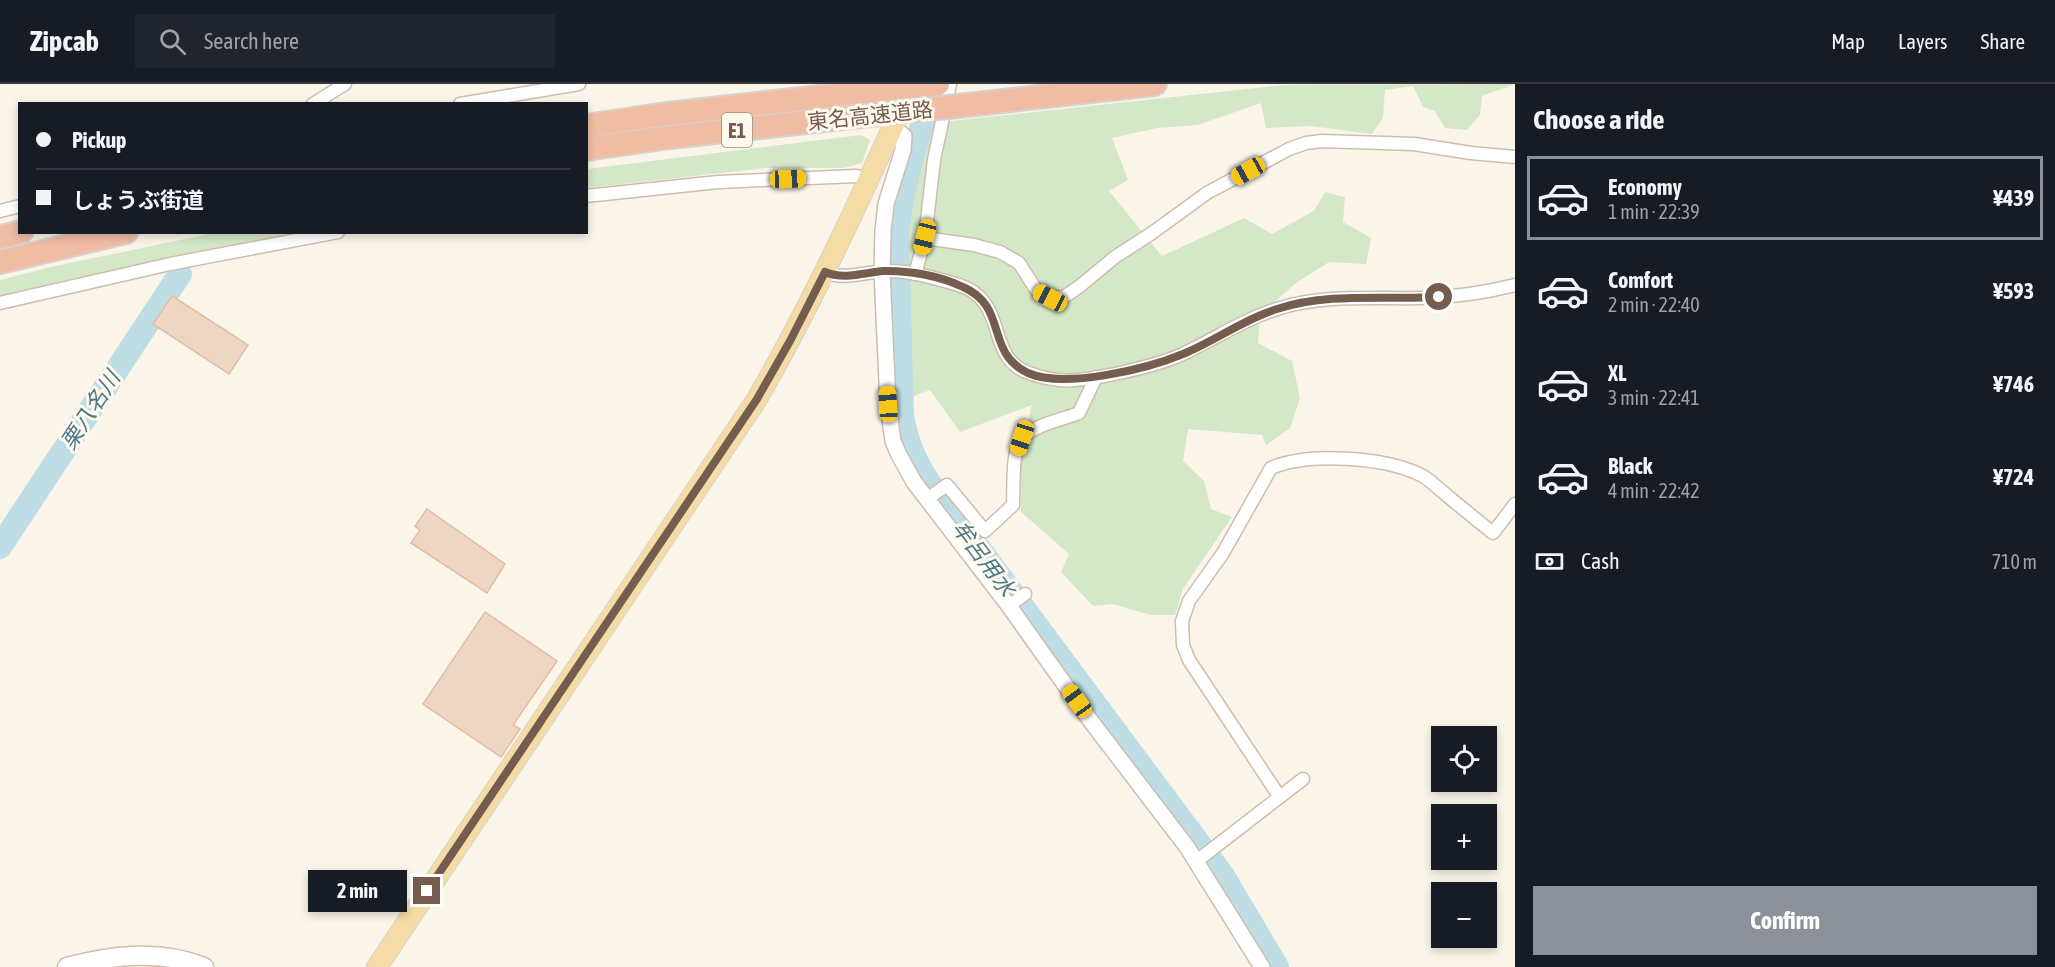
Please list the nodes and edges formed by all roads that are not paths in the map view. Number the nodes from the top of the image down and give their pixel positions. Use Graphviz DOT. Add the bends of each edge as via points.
graph roads {
  1 [pos="345,84"];
  2 [pos="579,84"];
  3 [pos="938,84"];
  4 [pos="950,84"];
  5 [pos="1155,84"];
  6 [pos="906,86"];
  7 [pos="316,102"];
  8 [pos="472,102"];
  9 [pos="890,120"];
  10 [pos="588,126"];
  11 [pos="588,149"];
  12 [pos="1515,157"];
  13 [pos="869,179"];
  14 [pos="588,196"];
  15 [pos="18,206"];
  16 [pos="0,211"];
  17 [pos="18,233"];
  18 [pos="118,234"];
  19 [pos="328,234"];
  20 [pos="0,237"];
  21 [pos="925,237"];
  22 [pos="0,262"];
  23 [pos="886,271"];
  24 [pos="825,272"];
  25 [pos="913,273"];
  26 [pos="1515,285"];
  27 [pos="0,303"];
  28 [pos="1096,377"];
  29 [pos="929,498"];
  30 [pos="1515,504"];
  31 [pos="1025,594"];
  32 [pos="1013,603"];
  33 [pos="1303,779"];
  34 [pos="1279,796"];
  35 [pos="1202,857"];
  36 [pos="67,967"];
  37 [pos="204,967"];
  38 [pos="377,967"];
  39 [pos="1262,967"];
  1 -- 7 [label="street"];
  2 -- 8 [label="street"];
  3 -- 6 [label="highway, 東名高速道路 / E1, bridge"];
  4 -- 21 [label="street" via="934,160"];
  5 -- 9 [label="highway, 東名高速道路 / E1, bridge" via="958,106"];
  6 -- 9 [label="main road"];
  6 -- 10 [label="highway, 東名高速道路 / E1"];
  9 -- 11 [label="highway, 東名高速道路 / E1" via="670,137"];
  9 -- 13 [label="main road"];
  9 -- 23 [label="street" via="904,135 886,204"];
  12 -- 21 [label="street" via="1414,144 1306,143 1207,193 1064,297 1050,298 1037,291 1019,263 1000,252"];
  13 -- 14 [label="street" via="857,176 718,182"];
  13 -- 24 [label="main road"];
  15 -- 16 [label="street"];
  17 -- 20 [label="highway"];
  18 -- 22 [label="highway"];
  19 -- 27 [label="street" via="170,264"];
  21 -- 25 [label="street"];
  23 -- 24 [label="street" via="835,277"];
  23 -- 25 [label="street"];
  23 -- 29 [label="street" via="892,433 914,482"];
  24 -- 38 [label="main road" via="757,399"];
  25 -- 28 [label="street" via="962,286 980,296 989,308 1004,352 1013,364 1030,374 1060,380"];
  26 -- 28 [label="street" via="1456,296 1329,299 1276,309 1184,354"];
  28 -- 29 [label="street" via="1079,413 1022,438 1015,458 1013,505 985,531 947,484"];
  29 -- 39 [label="street" via="1187,847"];
  30 -- 34 [label="street" via="1493,533 1422,476 1407,470 1346,458 1284,462 1271,468 1223,553 1189,601 1182,621 1183,645 1189,660"];
  31 -- 32 [label="street"];
  33 -- 34 [label="street"];
  34 -- 35 [label="street"];
  36 -- 37 [label="main road" via="100,959 153,956"];
}
